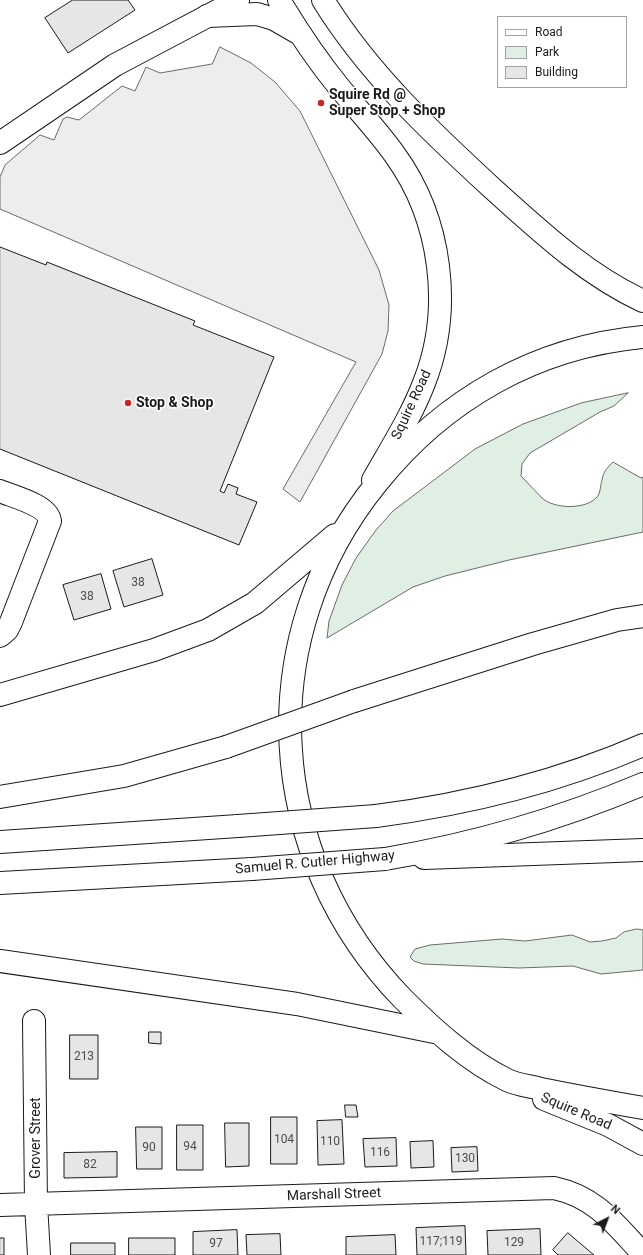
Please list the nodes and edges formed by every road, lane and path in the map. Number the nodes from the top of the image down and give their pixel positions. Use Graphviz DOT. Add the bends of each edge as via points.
graph roads {
  1 [pos="238,0"];
  2 [pos="279,0"];
  3 [pos="323,0"];
  4 [pos="207,16"];
  5 [pos="300,34"];
  6 [pos="0,143"];
  7 [pos="643,301"];
  8 [pos="643,337"];
  9 [pos="0,491"];
  10 [pos="349,520"];
  11 [pos="643,616"];
  12 [pos="0,636"];
  13 [pos="0,696"];
  14 [pos="643,745"];
  15 [pos="643,784"];
  16 [pos="0,797"];
  17 [pos="0,842"];
  18 [pos="643,850"];
  19 [pos="385,859"];
  20 [pos="0,883"];
  21 [pos="0,961"];
  22 [pos="34,1021"];
  23 [pos="440,1033"];
  24 [pos="509,1081"];
  25 [pos="643,1108"];
  26 [pos="643,1144"];
  27 [pos="36,1204"];
  28 [pos="0,1205"];
  29 [pos="643,1254"];
  30 [pos="39,1255"];
  1 -- 4 [label="main road"];
  2 -- 5 [label="main road, Squire Road"];
  3 -- 7 [label="main road" via="369,65 416,117 450,149 566,253 604,281"];
  4 -- 5 [label="main road" via="257,14"];
  4 -- 6 [label="main road" via="99,75"];
  5 -- 10 [label="main road, Squire Road" via="339,87 385,142 413,183 426,217 438,266 439,327 429,370 412,411"];
  8 -- 10 [label="main road" via="592,345 557,355 472,395 437,421 406,449"];
  9 -- 12 [label="main road" via="43,509 48,515 49,524 12,622"];
  10 -- 13 [label="main road" via="260,599 208,630 161,648"];
  10 -- 23 [label="main road" via="312,594 297,650 291,689 290,719 296,793 312,853 327,891 350,933 395,991"];
  11 -- 16 [label="main road, bridge" via="617,620 533,644 354,701 226,747 124,776"];
  14 -- 17 [label="main road, bridge" via="596,764 526,787 453,805 376,816"];
  15 -- 19 [label="main road, Samuel R. Cutler Highway" via="579,810 509,832 466,844"];
  18 -- 19 [label="main road"];
  19 -- 20 [label="main road, Samuel R. Cutler Highway, bridge"];
  21 -- 23 [label="main road" via="297,1004"];
  22 -- 27 [label="main road, Grover Street"];
  23 -- 24 [label="main road" via="473,1059"];
  24 -- 25 [label="main road"];
  24 -- 26 [label="main road, Squire Road" via="550,1102 608,1125"];
  27 -- 28 [label="main road, Marshall Street"];
  27 -- 29 [label="main road, Marshall Street" via="554,1188 575,1194 594,1205"];
  27 -- 30 [label="main road, Grover Street"];
}
